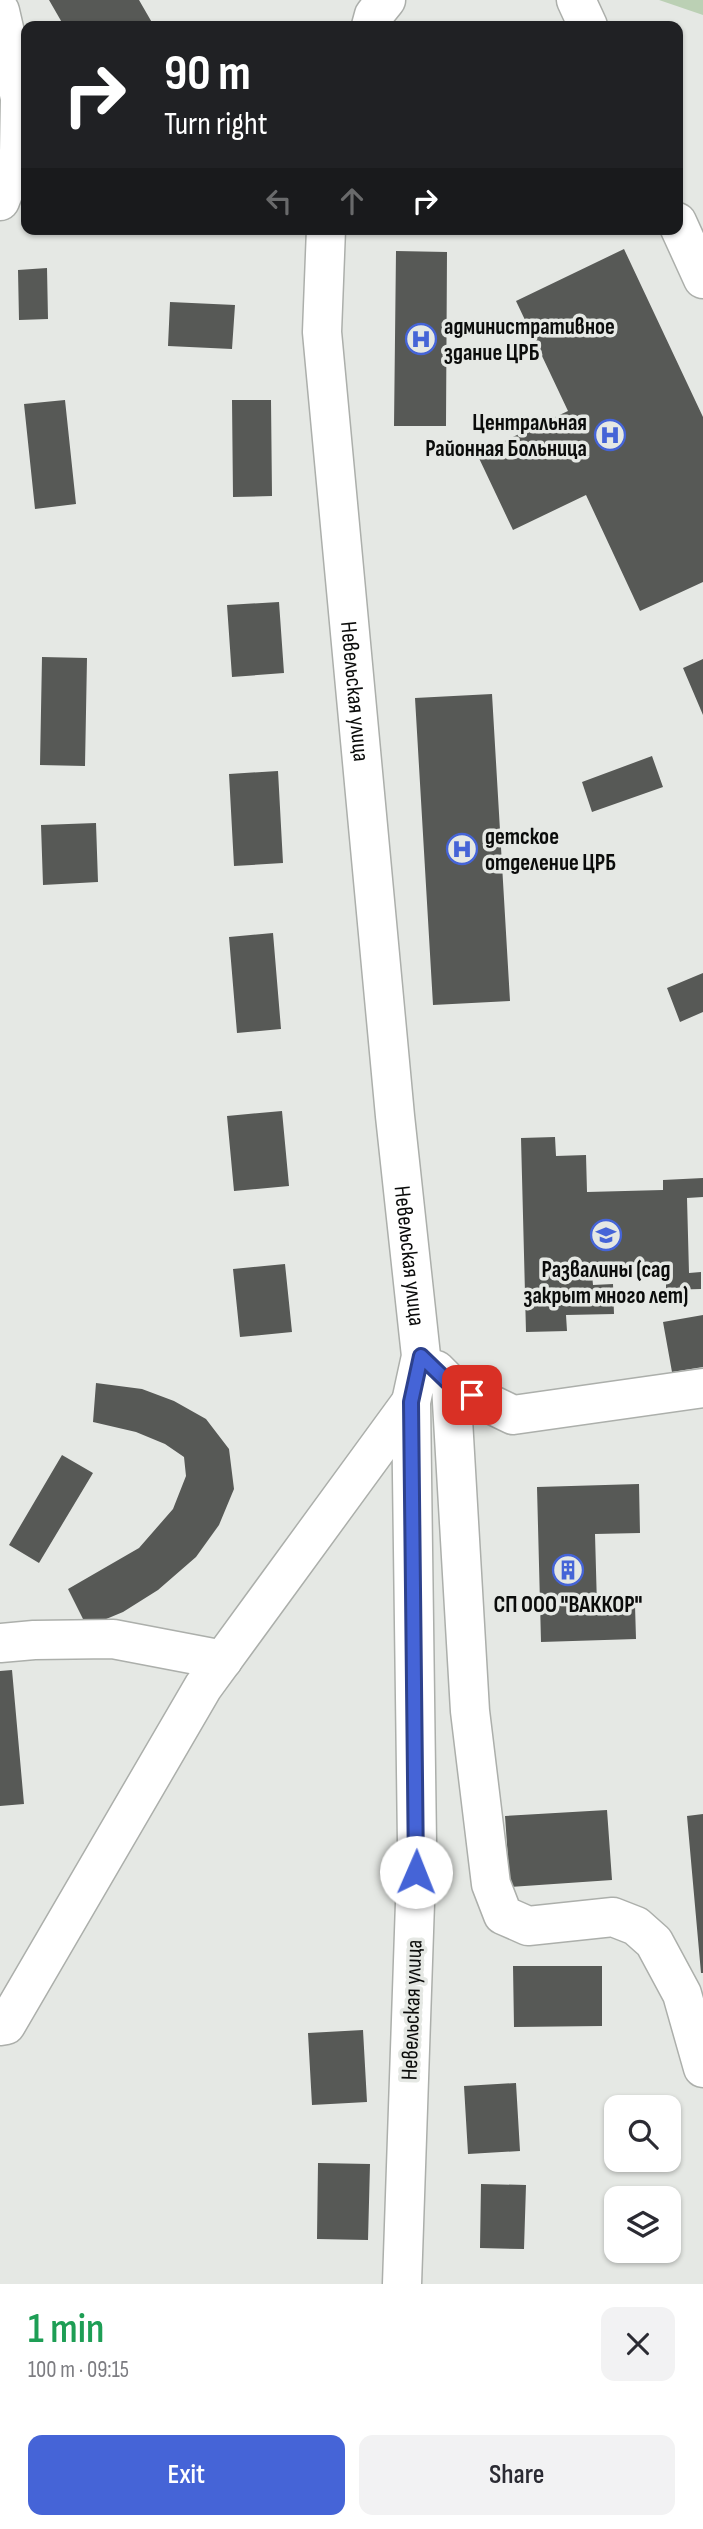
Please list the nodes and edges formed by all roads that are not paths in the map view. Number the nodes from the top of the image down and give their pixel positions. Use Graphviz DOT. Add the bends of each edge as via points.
graph roads {
  1 [pos="386,0"];
  2 [pos="576,0"];
  3 [pos="0,11"];
  4 [pos="372,21"];
  5 [pos="586,21"];
  6 [pos="0,201"];
  7 [pos="326,235"];
  8 [pos="683,235"];
  9 [pos="703,279"];
  10 [pos="421,1356"];
  11 [pos="451,1385"];
  12 [pos="703,1388"];
  13 [pos="411,1402"];
  14 [pos="0,1643"];
  15 [pos="223,1660"];
  16 [pos="0,2026"];
  17 [pos="703,2068"];
  18 [pos="401,2284"];
  1 -- 4 [label="street"];
  2 -- 5 [label="street"];
  3 -- 6 [label="street" via="20,98 19,153"];
  7 -- 10 [label="street, Невельская улица" via="323,332"];
  8 -- 9 [label="street"];
  10 -- 11 [label="street"];
  10 -- 13 [label="street, Невельская улица"];
  11 -- 12 [label="street" via="513,1415"];
  11 -- 17 [label="street" via="470,1711 491,1884 503,1915 528,1926 613,1917 636,1926 654,1942 682,1994"];
  13 -- 15 [label="street"];
  13 -- 18 [label="street, Невельская улица" via="416,1844"];
  14 -- 15 [label="street" via="113,1639"];
  15 -- 16 [label="street" via="6,2025"];
}
